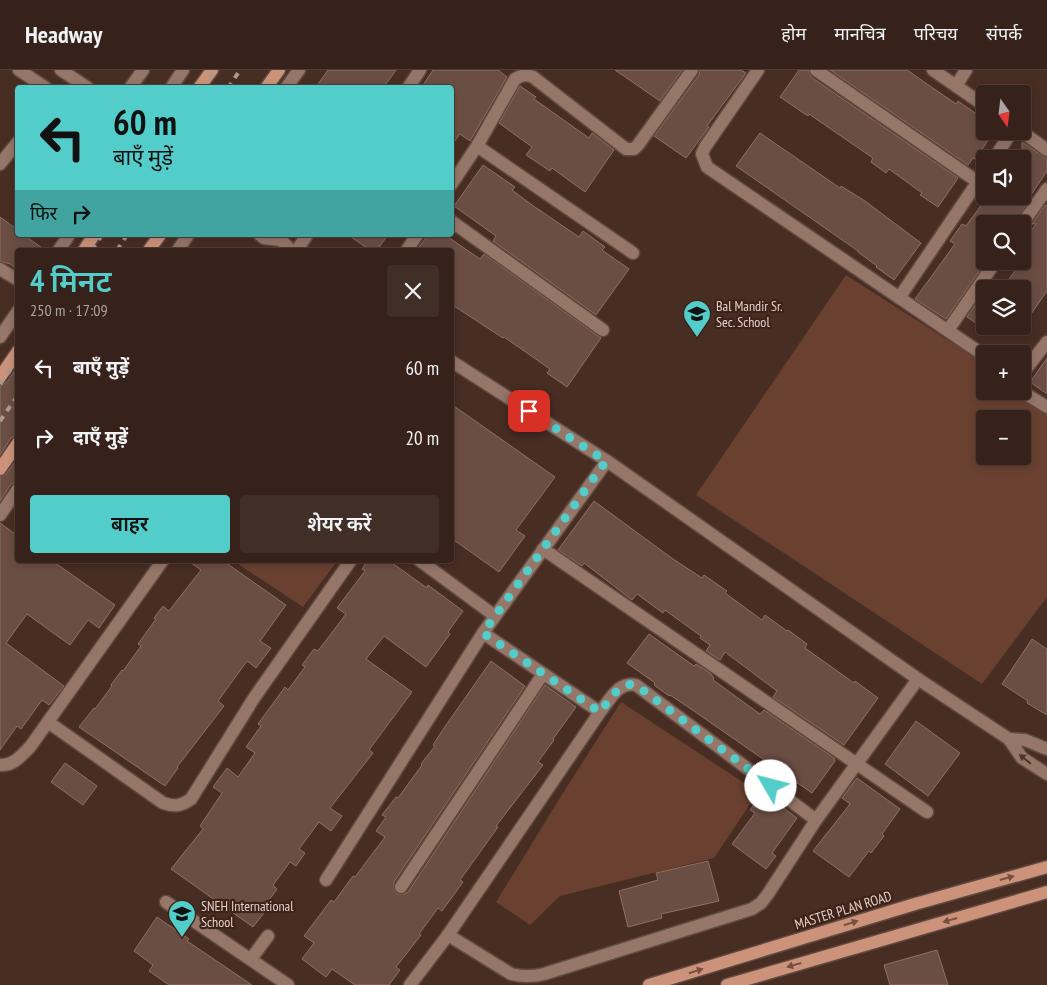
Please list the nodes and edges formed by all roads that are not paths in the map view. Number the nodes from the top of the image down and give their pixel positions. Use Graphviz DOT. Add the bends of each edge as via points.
graph roads {
  1 [pos="61,70"];
  2 [pos="143,70"];
  3 [pos="183,70"];
  4 [pos="212,70"];
  5 [pos="279,70"];
  6 [pos="299,70"];
  7 [pos="420,70"];
  8 [pos="692,70"];
  9 [pos="758,70"];
  10 [pos="816,70"];
  11 [pos="933,70"];
  12 [pos="966,70"];
  13 [pos="26,72"];
  14 [pos="42,85"];
  15 [pos="84,85"];
  16 [pos="132,85"];
  17 [pos="173,85"];
  18 [pos="201,85"];
  19 [pos="268,85"];
  20 [pos="288,85"];
  21 [pos="410,85"];
  22 [pos="956,86"];
  23 [pos="976,100"];
  24 [pos="1031,138"];
  25 [pos="15,146"];
  26 [pos="477,146"];
  27 [pos="1047,150"];
  28 [pos="0,164"];
  29 [pos="976,174"];
  30 [pos="454,180"];
  31 [pos="976,184"];
  32 [pos="1047,189"];
  33 [pos="1028,215"];
  34 [pos="454,223"];
  35 [pos="68,237"];
  36 [pos="93,237"];
  37 [pos="159,237"];
  38 [pos="187,237"];
  39 [pos="263,237"];
  40 [pos="306,237"];
  41 [pos="416,237"];
  42 [pos="280,238"];
  43 [pos="60,248"];
  44 [pos="85,248"];
  45 [pos="150,248"];
  46 [pos="179,248"];
  47 [pos="289,248"];
  48 [pos="298,248"];
  49 [pos="407,248"];
  50 [pos="633,253"];
  51 [pos="0,270"];
  52 [pos="990,270"];
  53 [pos="15,278"];
  54 [pos="899,298"];
  55 [pos="15,315"];
  56 [pos="603,330"];
  57 [pos="948,330"];
  58 [pos="0,337"];
  59 [pos="1047,342"];
  60 [pos="976,350"];
  61 [pos="15,355"];
  62 [pos="1031,362"];
  63 [pos="454,364"];
  64 [pos="0,377"];
  65 [pos="1031,398"];
  66 [pos="1047,408"];
  67 [pos="15,447"];
  68 [pos="606,461"];
  69 [pos="0,469"];
  70 [pos="15,493"];
  71 [pos="0,515"];
  72 [pos="543,549"];
  73 [pos="161,563"];
  74 [pos="348,563"];
  75 [pos="423,563"];
  76 [pos="495,616"];
  77 [pos="483,633"];
  78 [pos="543,674"];
  79 [pos="918,679"];
  80 [pos="600,712"];
  81 [pos="48,722"];
  82 [pos="1009,739"];
  83 [pos="1047,749"];
  84 [pos="856,763"];
  85 [pos="0,765"];
  86 [pos="1047,774"];
  87 [pos="927,812"];
  88 [pos="816,820"];
  89 [pos="1047,867"];
  90 [pos="326,880"];
  91 [pos="401,887"];
  92 [pos="1047,892"];
  93 [pos="166,902"];
  94 [pos="448,935"];
  95 [pos="268,936"];
  96 [pos="251,959"];
  97 [pos="288,985"];
  98 [pos="410,985"];
  99 [pos="649,985"];
  100 [pos="727,985"];
  1 -- 15 [label="street"];
  2 -- 16 [label="street"];
  3 -- 17 [label="street"];
  4 -- 18 [label="main road"];
  5 -- 19 [label="main road"];
  6 -- 20 [label="street"];
  7 -- 21 [label="street"];
  8 -- 26 [label="street" via="634,148 626,149 528,75 515,80"];
  9 -- 54 [label="street" via="702,154 707,168"];
  10 -- 29 [label="street"];
  11 -- 22 [label="street"];
  12 -- 22 [label="street"];
  13 -- 14 [label="street"];
  22 -- 23 [label="street"];
  24 -- 27 [label="street"];
  25 -- 28 [label="street"];
  26 -- 30 [label="street"];
  26 -- 50 [label="street"];
  31 -- 54 [label="street"];
  32 -- 33 [label="street"];
  34 -- 56 [label="street"];
  35 -- 43 [label="street"];
  36 -- 44 [label="main road"];
  37 -- 45 [label="main road"];
  38 -- 46 [label="street"];
  39 -- 42 [label="street"];
  40 -- 48 [label="street"];
  41 -- 49 [label="street"];
  42 -- 47 [label="street"];
  51 -- 53 [label="street"];
  52 -- 57 [label="street"];
  54 -- 57 [label="street"];
  55 -- 58 [label="street"];
  57 -- 60 [label="street"];
  59 -- 62 [label="street"];
  61 -- 64 [label="main road"];
  63 -- 68 [label="street"];
  65 -- 66 [label="street"];
  67 -- 69 [label="main road"];
  68 -- 72 [label="street"];
  68 -- 79 [label="street"];
  70 -- 71 [label="street"];
  72 -- 76 [label="street"];
  72 -- 84 [label="street"];
  73 -- 81 [label="street"];
  74 -- 81 [label="street" via="254,698 191,799 183,805 174,807 163,803"];
  75 -- 76 [label="street"];
  76 -- 77 [label="street"];
  77 -- 78 [label="street"];
  77 -- 90 [label="street"];
  78 -- 80 [label="street"];
  78 -- 91 [label="street"];
  79 -- 82 [label="street"];
  79 -- 84 [label="street"];
  80 -- 88 [label="street" via="618,688 636,685"];
  80 -- 94 [label="street"];
  81 -- 85 [label="street" via="16,761"];
  82 -- 83 [label="street" via="1025,740"];
  86 -- 82 [label="street, one-way" via="1022,758"];
  84 -- 87 [label="street"];
  84 -- 88 [label="street"];
  88 -- 94 [label="street" via="761,903 738,914 533,977 511,974"];
  99 -- 89 [label="main road, MASTER PLAN ROAD, one-way"];
  92 -- 100 [label="main road, one-way"];
  93 -- 96 [label="street"];
  94 -- 98 [label="street"];
  95 -- 96 [label="street"];
  96 -- 97 [label="street"];
}
